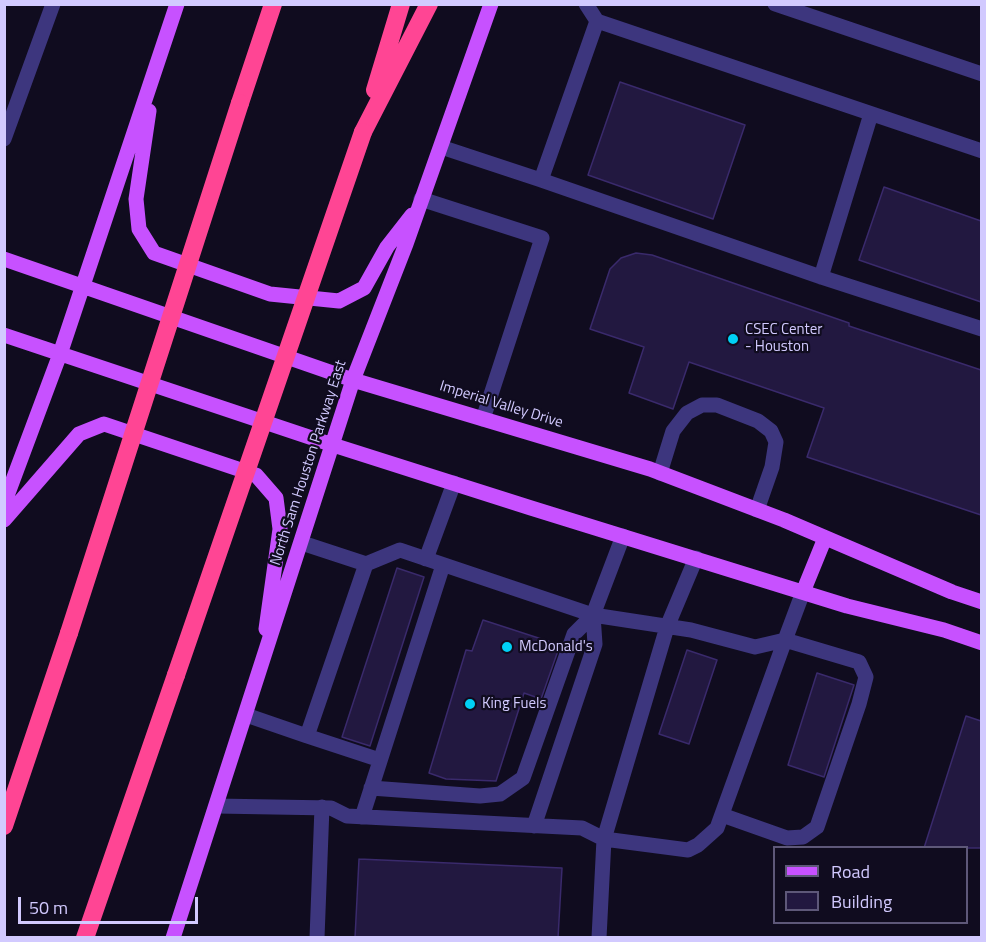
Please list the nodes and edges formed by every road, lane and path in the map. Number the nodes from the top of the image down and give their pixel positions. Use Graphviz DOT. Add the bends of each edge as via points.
graph roads {
  1 [pos="53,4"];
  2 [pos="177,4"];
  3 [pos="273,4"];
  4 [pos="401,4"];
  5 [pos="429,4"];
  6 [pos="491,4"];
  7 [pos="586,4"];
  8 [pos="775,4"];
  9 [pos="597,21"];
  10 [pos="156,69"];
  11 [pos="981,74"];
  12 [pos="871,114"];
  13 [pos="363,132"];
  14 [pos="4,139"];
  15 [pos="441,147"];
  16 [pos="981,151"];
  17 [pos="541,180"];
  18 [pos="420,203"];
  19 [pos="4,259"];
  20 [pos="821,277"];
  21 [pos="83,285"];
  22 [pos="981,329"];
  23 [pos="4,335"];
  24 [pos="60,354"];
  25 [pos="353,380"];
  26 [pos="483,419"];
  27 [pos="333,445"];
  28 [pos="660,473"];
  29 [pos="454,483"];
  30 [pos="4,504"];
  31 [pos="757,510"];
  32 [pos="4,520"];
  33 [pos="623,536"];
  34 [pos="825,538"];
  35 [pos="302,543"];
  36 [pos="696,558"];
  37 [pos="426,559"];
  38 [pos="366,564"];
  39 [pos="443,565"];
  40 [pos="803,592"];
  41 [pos="981,602"];
  42 [pos="593,615"];
  43 [pos="667,627"];
  44 [pos="785,640"];
  45 [pos="981,643"];
  46 [pos="260,671"];
  47 [pos="246,715"];
  48 [pos="307,736"];
  49 [pos="380,760"];
  50 [pos="371,788"];
  51 [pos="216,806"];
  52 [pos="322,807"];
  53 [pos="722,815"];
  54 [pos="362,817"];
  55 [pos="4,826"];
  56 [pos="534,826"];
  57 [pos="604,839"];
  58 [pos="100,893"];
  59 [pos="85,938"];
  60 [pos="93,938"];
  61 [pos="173,938"];
  62 [pos="317,938"];
  63 [pos="599,938"];
  1 -- 14 [label="lane"];
  2 -- 10 [label="main road"];
  3 -- 55 [label="highway, bridge"];
  4 -- 13 [label="highway"];
  5 -- 13 [label="highway"];
  6 -- 15 [label="main road, North Sam Houston Parkway East"];
  7 -- 9 [label="lane"];
  8 -- 11 [label="lane"];
  9 -- 12 [label="lane"];
  9 -- 17 [label="lane"];
  10 -- 18 [label="main road" via="136,199 139,229 154,253 270,294 339,301 364,288 387,247"];
  10 -- 21 [label="main road"];
  12 -- 16 [label="lane"];
  12 -- 20 [label="lane"];
  13 -- 58 [label="highway, bridge"];
  15 -- 17 [label="lane"];
  15 -- 18 [label="main road, North Sam Houston Parkway East"];
  17 -- 20 [label="lane"];
  18 -- 25 [label="main road, North Sam Houston Parkway East"];
  18 -- 26 [label="lane" via="542,238"];
  19 -- 21 [label="main road, Imperial Valley Drive"];
  20 -- 22 [label="lane"];
  21 -- 24 [label="main road"];
  21 -- 25 [label="main road, Imperial Valley Drive"];
  23 -- 24 [label="main road"];
  24 -- 27 [label="main road"];
  24 -- 30 [label="main road"];
  25 -- 26 [label="main road, Imperial Valley Drive"];
  25 -- 27 [label="main road, North Sam Houston Parkway East"];
  26 -- 28 [label="main road, Imperial Valley Drive"];
  27 -- 29 [label="main road"];
  27 -- 35 [label="main road, North Sam Houston Parkway East"];
  28 -- 31 [label="main road, Imperial Valley Drive"];
  28 -- 31 [label="lane" via="674,431 687,413 702,405 717,405 758,421 771,431 776,442"];
  29 -- 33 [label="main road"];
  29 -- 37 [label="lane"];
  31 -- 34 [label="main road, Imperial Valley Drive"];
  32 -- 46 [label="main road" via="79,434 104,424 256,475 276,498 280,529"];
  33 -- 36 [label="main road"];
  33 -- 42 [label="lane"];
  34 -- 40 [label="main road"];
  34 -- 41 [label="main road, Imperial Valley Drive"];
  35 -- 38 [label="lane"];
  35 -- 46 [label="main road, North Sam Houston Parkway East"];
  36 -- 40 [label="main road"];
  36 -- 43 [label="lane"];
  37 -- 38 [label="lane" via="400,550"];
  37 -- 39 [label="lane"];
  38 -- 48 [label="lane"];
  39 -- 42 [label="lane"];
  39 -- 49 [label="lane"];
  40 -- 44 [label="lane"];
  40 -- 45 [label="main road"];
  42 -- 43 [label="lane"];
  42 -- 50 [label="lane" via="574,634 523,778 500,794 480,796"];
  42 -- 56 [label="lane" via="595,644"];
  43 -- 44 [label="lane" via="754,647"];
  43 -- 57 [label="lane"];
  44 -- 53 [label="lane"];
  44 -- 53 [label="lane" via="859,662 866,677 830,793 817,827 803,837 787,838"];
  46 -- 47 [label="main road, North Sam Houston Parkway East"];
  47 -- 48 [label="lane"];
  47 -- 51 [label="main road, North Sam Houston Parkway East"];
  48 -- 49 [label="lane"];
  49 -- 50 [label="lane"];
  50 -- 54 [label="lane"];
  51 -- 52 [label="lane"];
  51 -- 61 [label="main road, North Sam Houston Parkway East"];
  52 -- 54 [label="lane"];
  52 -- 62 [label="lane"];
  53 -- 57 [label="lane" via="717,828 688,850"];
  54 -- 56 [label="lane"];
  56 -- 57 [label="lane" via="582,828"];
  57 -- 63 [label="lane"];
  58 -- 59 [label="highway"];
  58 -- 60 [label="highway"];
}
